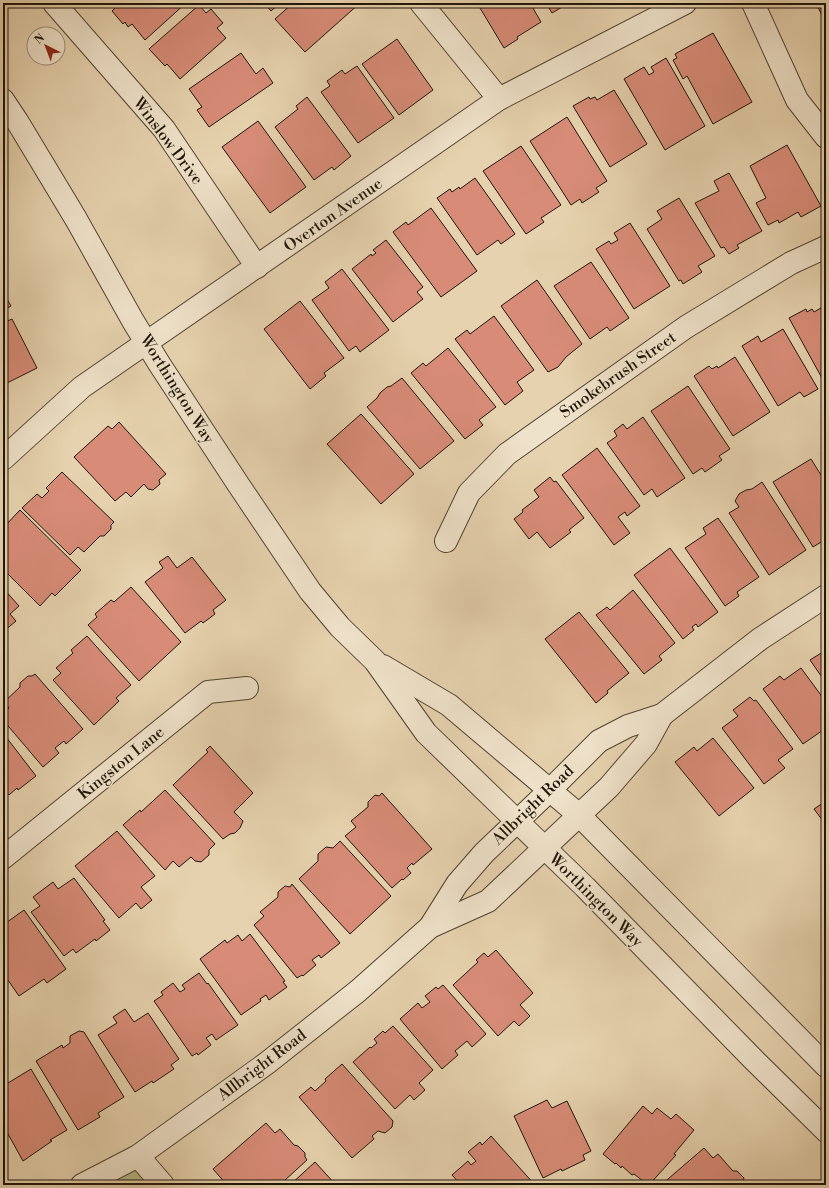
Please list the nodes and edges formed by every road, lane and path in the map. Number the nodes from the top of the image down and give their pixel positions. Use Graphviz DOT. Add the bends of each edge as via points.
graph roads {
  1 [pos="54,3"];
  2 [pos="421,3"];
  3 [pos="685,3"];
  4 [pos="753,3"];
  5 [pos="499,99"];
  6 [pos="3,100"];
  7 [pos="826,137"];
  8 [pos="826,247"];
  9 [pos="257,267"];
  10 [pos="146,342"];
  11 [pos="3,459"];
  12 [pos="446,541"];
  13 [pos="826,596"];
  14 [pos="375,661"];
  15 [pos="247,688"];
  16 [pos="662,715"];
  17 [pos="550,790"];
  18 [pos="579,815"];
  19 [pos="517,822"];
  20 [pos="544,848"];
  21 [pos="3,858"];
  22 [pos="430,927"];
  23 [pos="826,1066"];
  24 [pos="826,1131"];
  25 [pos="138,1156"];
  26 [pos="82,1185"];
  27 [pos="163,1185"];
  1 -- 9 [label="street, Winslow Drive" via="164,129"];
  2 -- 5 [label="street"];
  3 -- 5 [label="street, Overton Avenue"];
  4 -- 7 [label="street" via="797,100"];
  5 -- 9 [label="street, Overton Avenue"];
  6 -- 10 [label="street, Worthington Way" via="76,219"];
  8 -- 12 [label="street, Smokebrush Street" via="791,263 686,327 507,454 469,493"];
  9 -- 10 [label="street, Overton Avenue"];
  10 -- 11 [label="street, Overton Avenue" via="82,387"];
  10 -- 14 [label="street, Worthington Way" via="310,591 340,628"];
  13 -- 16 [label="street, Allbright Road" via="760,639"];
  14 -- 17 [label="street, Worthington Way" via="449,705"];
  14 -- 19 [label="street, Worthington Way" via="426,733"];
  15 -- 21 [label="street, Kingston Lane" via="208,692"];
  16 -- 17 [label="street, Allbright Road" via="628,726 599,741"];
  16 -- 18 [label="street, Allbright Road" via="646,744 609,787"];
  17 -- 18 [label="street, Worthington Way"];
  17 -- 19 [label="street, Allbright Road"];
  18 -- 20 [label="street, Allbright Road"];
  18 -- 23 [label="street, Worthington Way"];
  19 -- 20 [label="street, Worthington Way"];
  19 -- 22 [label="street, Allbright Road" via="484,853 457,884"];
  20 -- 22 [label="street, Allbright Road" via="488,901"];
  20 -- 24 [label="street, Worthington Way"];
  22 -- 25 [label="street, Allbright Road" via="358,991 279,1053"];
  25 -- 26 [label="street, Allbright Road"];
  25 -- 27 [label="street"];
}
